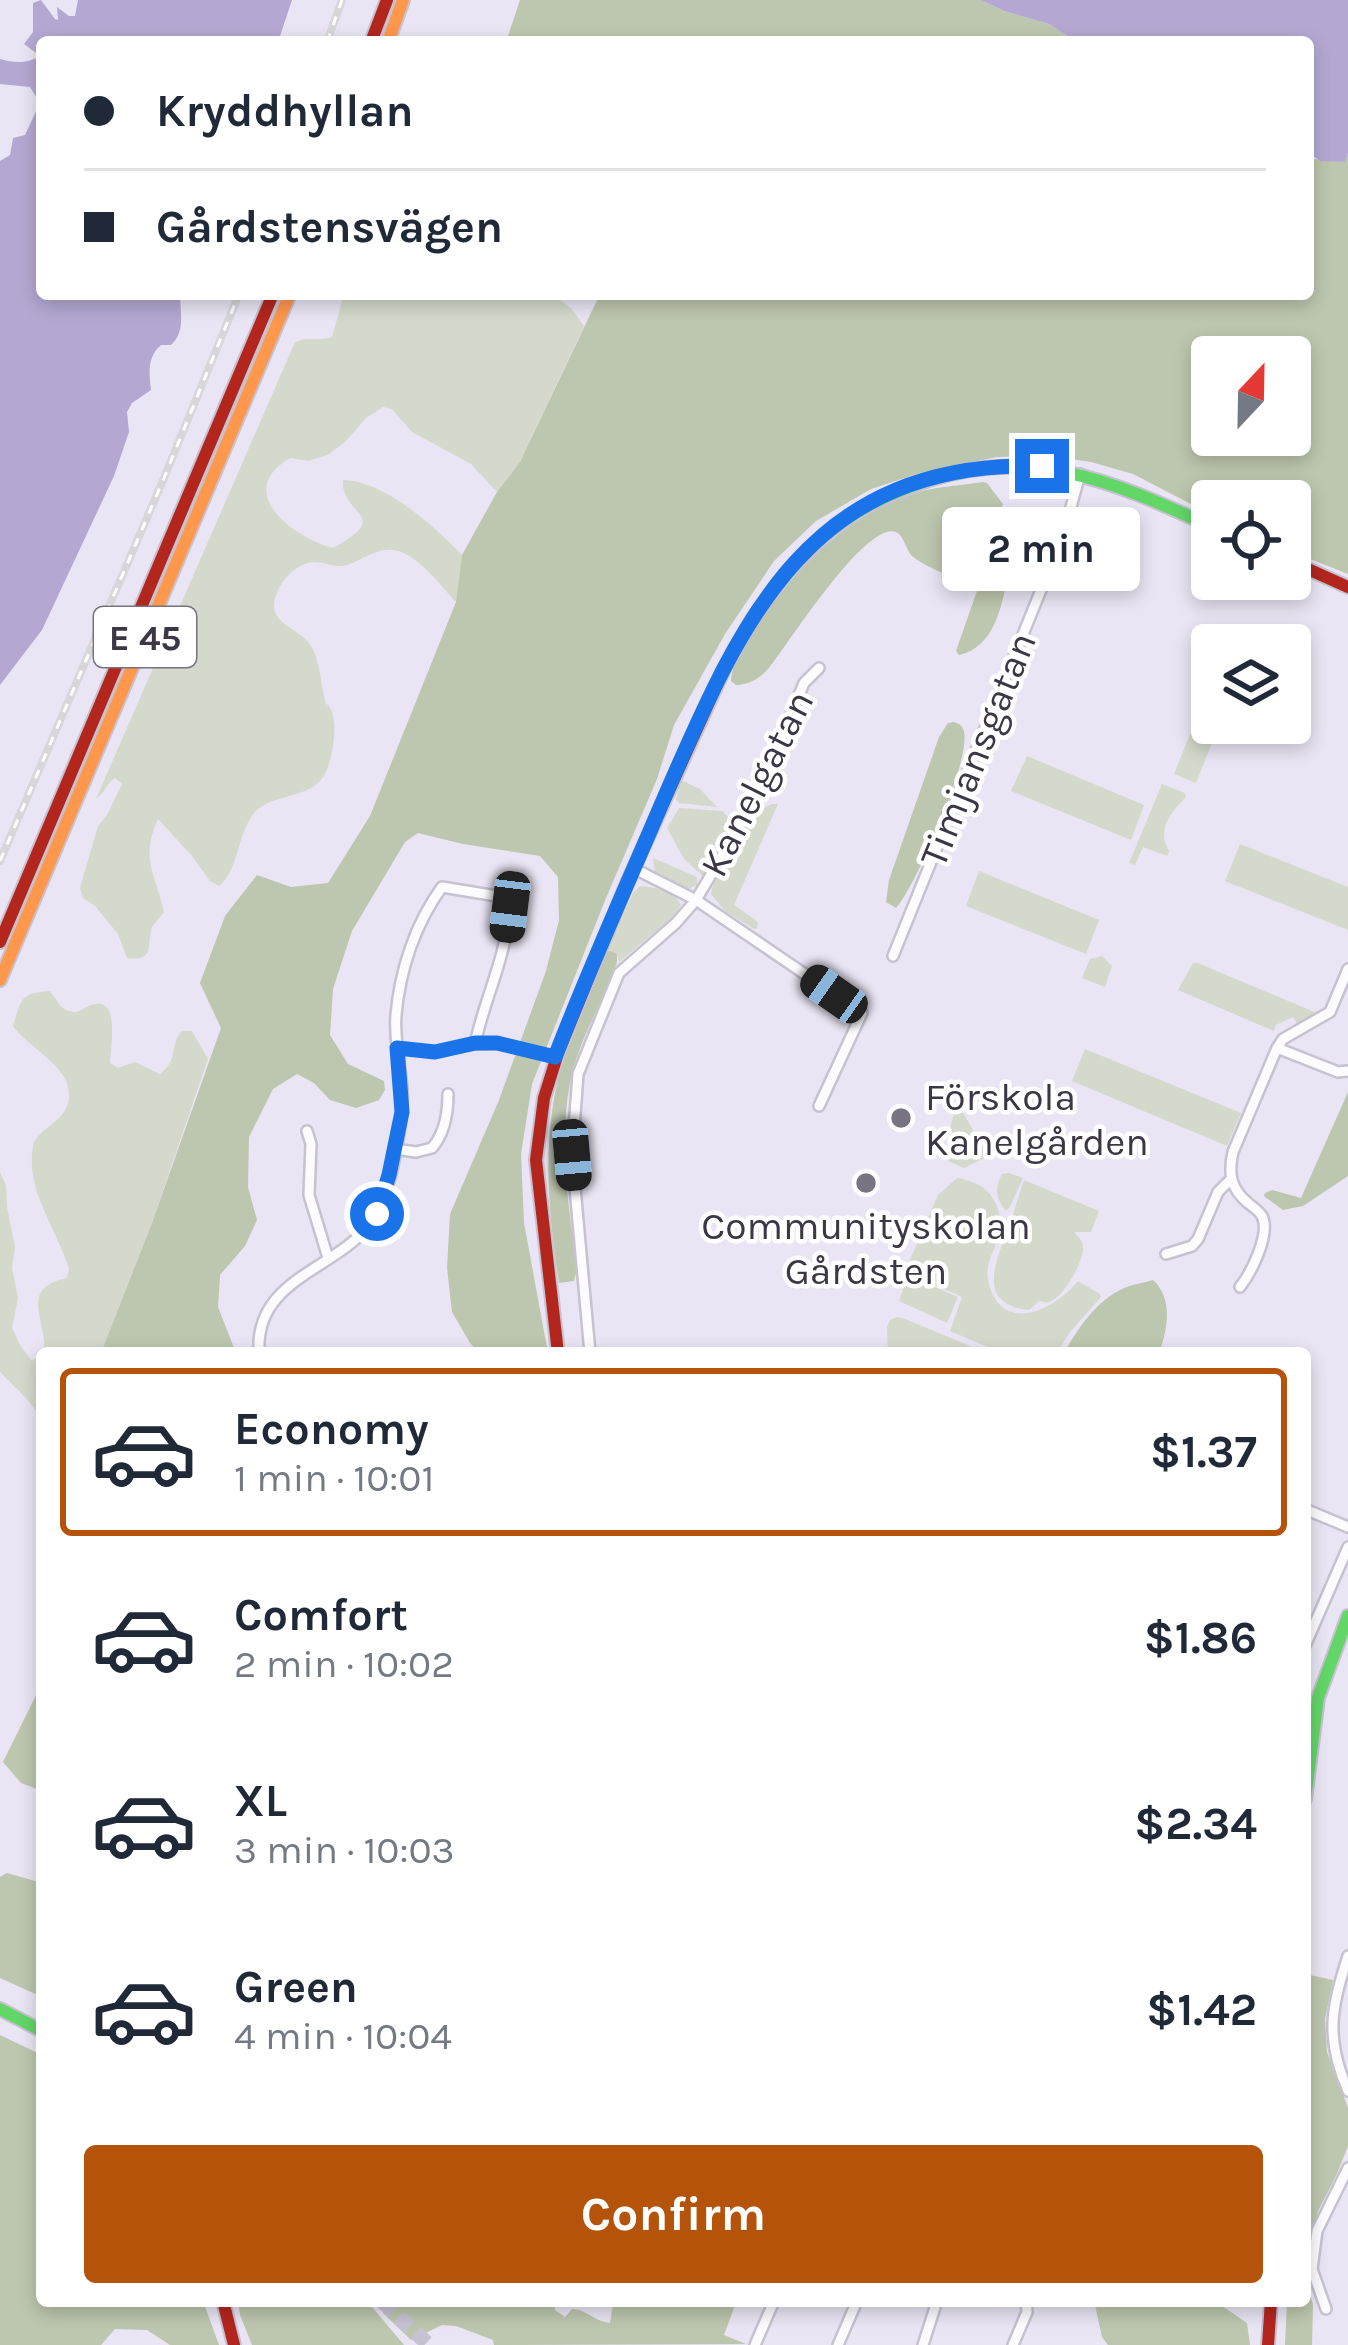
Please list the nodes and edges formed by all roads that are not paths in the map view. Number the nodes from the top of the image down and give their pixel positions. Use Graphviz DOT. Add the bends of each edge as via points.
graph roads {
  1 [pos="387,0"];
  2 [pos="403,0"];
  3 [pos="373,36"];
  4 [pos="390,36"];
  5 [pos="269,300"];
  6 [pos="287,300"];
  7 [pos="1080,473"];
  8 [pos="1191,517"];
  9 [pos="1311,570"];
  10 [pos="1348,586"];
  11 [pos="819,668"];
  12 [pos="633,868"];
  13 [pos="696,900"];
  14 [pos="0,942"];
  15 [pos="893,956"];
  16 [pos="1348,969"];
  17 [pos="0,980"];
  18 [pos="475,1043"];
  19 [pos="397,1048"];
  20 [pos="1277,1048"];
  21 [pos="555,1057"];
  22 [pos="1348,1071"];
  23 [pos="448,1094"];
  24 [pos="819,1106"];
  25 [pos="307,1131"];
  26 [pos="395,1149"];
  27 [pos="1231,1178"];
  28 [pos="1166,1254"];
  29 [pos="328,1258"];
  30 [pos="1240,1287"];
  31 [pos="260,1347"];
  32 [pos="557,1347"];
  33 [pos="589,1347"];
  34 [pos="1311,1512"];
  35 [pos="1348,1527"];
  36 [pos="1348,1547"];
  37 [pos="1348,1616"];
  38 [pos="1311,1632"];
  39 [pos="1311,1752"];
  40 [pos="1348,1956"];
  41 [pos="0,2009"];
  42 [pos="36,2028"];
  43 [pos="1348,2091"];
  44 [pos="1348,2168"];
  45 [pos="224,2307"];
  46 [pos="771,2307"];
  47 [pos="854,2307"];
  48 [pos="935,2307"];
  49 [pos="1026,2307"];
  50 [pos="1271,2307"];
  51 [pos="1326,2309"];
  52 [pos="234,2345"];
  53 [pos="755,2345"];
  54 [pos="838,2345"];
  55 [pos="923,2345"];
  56 [pos="1013,2345"];
  57 [pos="1268,2345"];
  1 -- 3 [label="main road"];
  2 -- 4 [label="main road"];
  5 -- 14 [label="main road, E 45"];
  6 -- 17 [label="main road, E 45"];
  7 -- 8 [label="main road"];
  7 -- 12 [label="main road" via="1007,465 942,474 873,500 822,536 726,660"];
  7 -- 15 [label="street, Timjansgatan" via="1063,537"];
  9 -- 10 [label="main road"];
  11 -- 13 [label="street, Kanelgatan" via="803,682 758,797"];
  12 -- 13 [label="street, Kanelgatan"];
  12 -- 21 [label="main road"];
  13 -- 24 [label="street, Kanelgatan" via="862,1013"];
  13 -- 33 [label="street, Kanelgatan" via="619,973 578,1074 572,1155"];
  16 -- 20 [label="street" via="1330,1012"];
  18 -- 19 [label="street" via="435,1052"];
  18 -- 19 [label="street" via="509,903 442,887 408,953"];
  18 -- 21 [label="street"];
  19 -- 26 [label="street" via="402,1112"];
  20 -- 22 [label="street"];
  20 -- 27 [label="street" via="1233,1152"];
  21 -- 32 [label="main road" via="536,1176"];
  23 -- 26 [label="street" via="439,1140 425,1151"];
  25 -- 29 [label="street" via="309,1195"];
  26 -- 29 [label="street" via="377,1214"];
  27 -- 28 [label="street" via="1198,1239"];
  27 -- 30 [label="street" via="1264,1223 1256,1262"];
  29 -- 31 [label="street" via="270,1307"];
  34 -- 35 [label="street"];
  36 -- 38 [label="street"];
  37 -- 39 [label="main road" via="1318,1698"];
  40 -- 43 [label="street" via="1331,2023"];
  41 -- 42 [label="main road"];
  44 -- 51 [label="street" via="1317,2231 1312,2270"];
  45 -- 52 [label="main road"];
  46 -- 53 [label="street"];
  47 -- 54 [label="street"];
  48 -- 55 [label="street"];
  49 -- 56 [label="street"];
  50 -- 57 [label="main road"];
}
